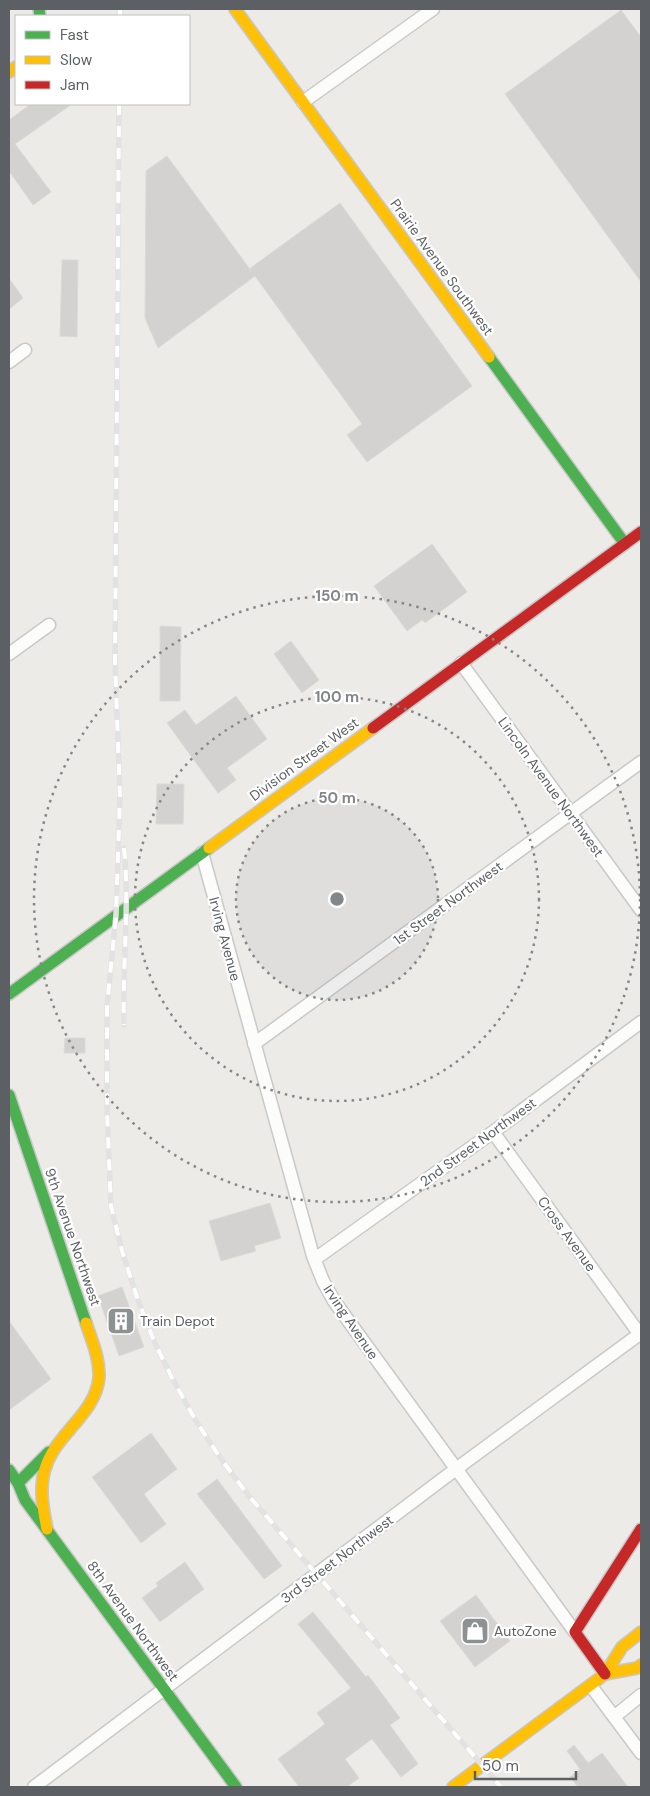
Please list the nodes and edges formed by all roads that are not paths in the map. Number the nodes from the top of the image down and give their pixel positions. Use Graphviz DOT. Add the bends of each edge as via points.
graph roads {
  1 [pos="235,9"];
  2 [pos="433,9"];
  3 [pos="303,102"];
  4 [pos="25,350"];
  5 [pos="9,362"];
  6 [pos="641,532"];
  7 [pos="625,544"];
  8 [pos="49,625"];
  9 [pos="9,654"];
  10 [pos="462,663"];
  11 [pos="641,762"];
  12 [pos="571,814"];
  13 [pos="202,853"];
  14 [pos="641,910"];
  15 [pos="9,994"];
  16 [pos="641,1022"];
  17 [pos="254,1044"];
  18 [pos="9,1095"];
  19 [pos="493,1132"];
  20 [pos="315,1259"];
  21 [pos="641,1334"];
  22 [pos="62,1439"];
  23 [pos="456,1469"];
  24 [pos="9,1470"];
  25 [pos="13,1486"];
  26 [pos="48,1529"];
  27 [pos="641,1529"];
  28 [pos="575,1632"];
  29 [pos="641,1632"];
  30 [pos="641,1665"];
  31 [pos="605,1674"];
  32 [pos="591,1686"];
  33 [pos="164,1689"];
  34 [pos="641,1695"];
  35 [pos="614,1717"];
  36 [pos="641,1753"];
  37 [pos="34,1787"];
  38 [pos="236,1787"];
  39 [pos="453,1787"];
  1 -- 3 [label="street, Prairie Avenue Southwest"];
  2 -- 3 [label="street"];
  3 -- 7 [label="street, Prairie Avenue Southwest"];
  4 -- 5 [label="street"];
  6 -- 7 [label="street, Division Street West"];
  7 -- 10 [label="street, Division Street West"];
  8 -- 9 [label="street"];
  10 -- 12 [label="street, Lincoln Avenue Northwest"];
  10 -- 13 [label="street, Division Street West"];
  11 -- 12 [label="street, 1st Street Northwest"];
  12 -- 14 [label="street, Lincoln Avenue Northwest"];
  12 -- 17 [label="street, 1st Street Northwest"];
  13 -- 15 [label="street, Division Street West"];
  13 -- 17 [label="street, Irving Avenue"];
  16 -- 19 [label="street, 2nd Street Northwest"];
  17 -- 20 [label="street, Irving Avenue"];
  18 -- 22 [label="street, 9th Avenue Northwest" via="97,1356 97,1387 90,1402"];
  19 -- 20 [label="street, 2nd Street Northwest"];
  19 -- 21 [label="street, Cross Avenue"];
  20 -- 23 [label="street, Irving Avenue" via="334,1301"];
  21 -- 23 [label="street, 3rd Street Northwest"];
  22 -- 25 [label="street"];
  22 -- 26 [label="street" via="50,1456 43,1478 42,1503"];
  23 -- 28 [label="street, Irving Avenue"];
  23 -- 33 [label="street, 3rd Street Northwest"];
  24 -- 25 [label="street, 8th Avenue Northwest"];
  25 -- 26 [label="street, 8th Avenue Northwest"];
  26 -- 33 [label="street, 8th Avenue Northwest"];
  27 -- 28 [label="street"];
  28 -- 31 [label="street, Irving Avenue"];
  29 -- 31 [label="street" via="622,1647"];
  30 -- 31 [label="street"];
  31 -- 32 [label="street"];
  32 -- 35 [label="street"];
  32 -- 39 [label="street"];
  33 -- 37 [label="street, 3rd Street Northwest"];
  33 -- 38 [label="street, 8th Avenue Northwest"];
  34 -- 35 [label="street"];
  35 -- 36 [label="street"];
}
